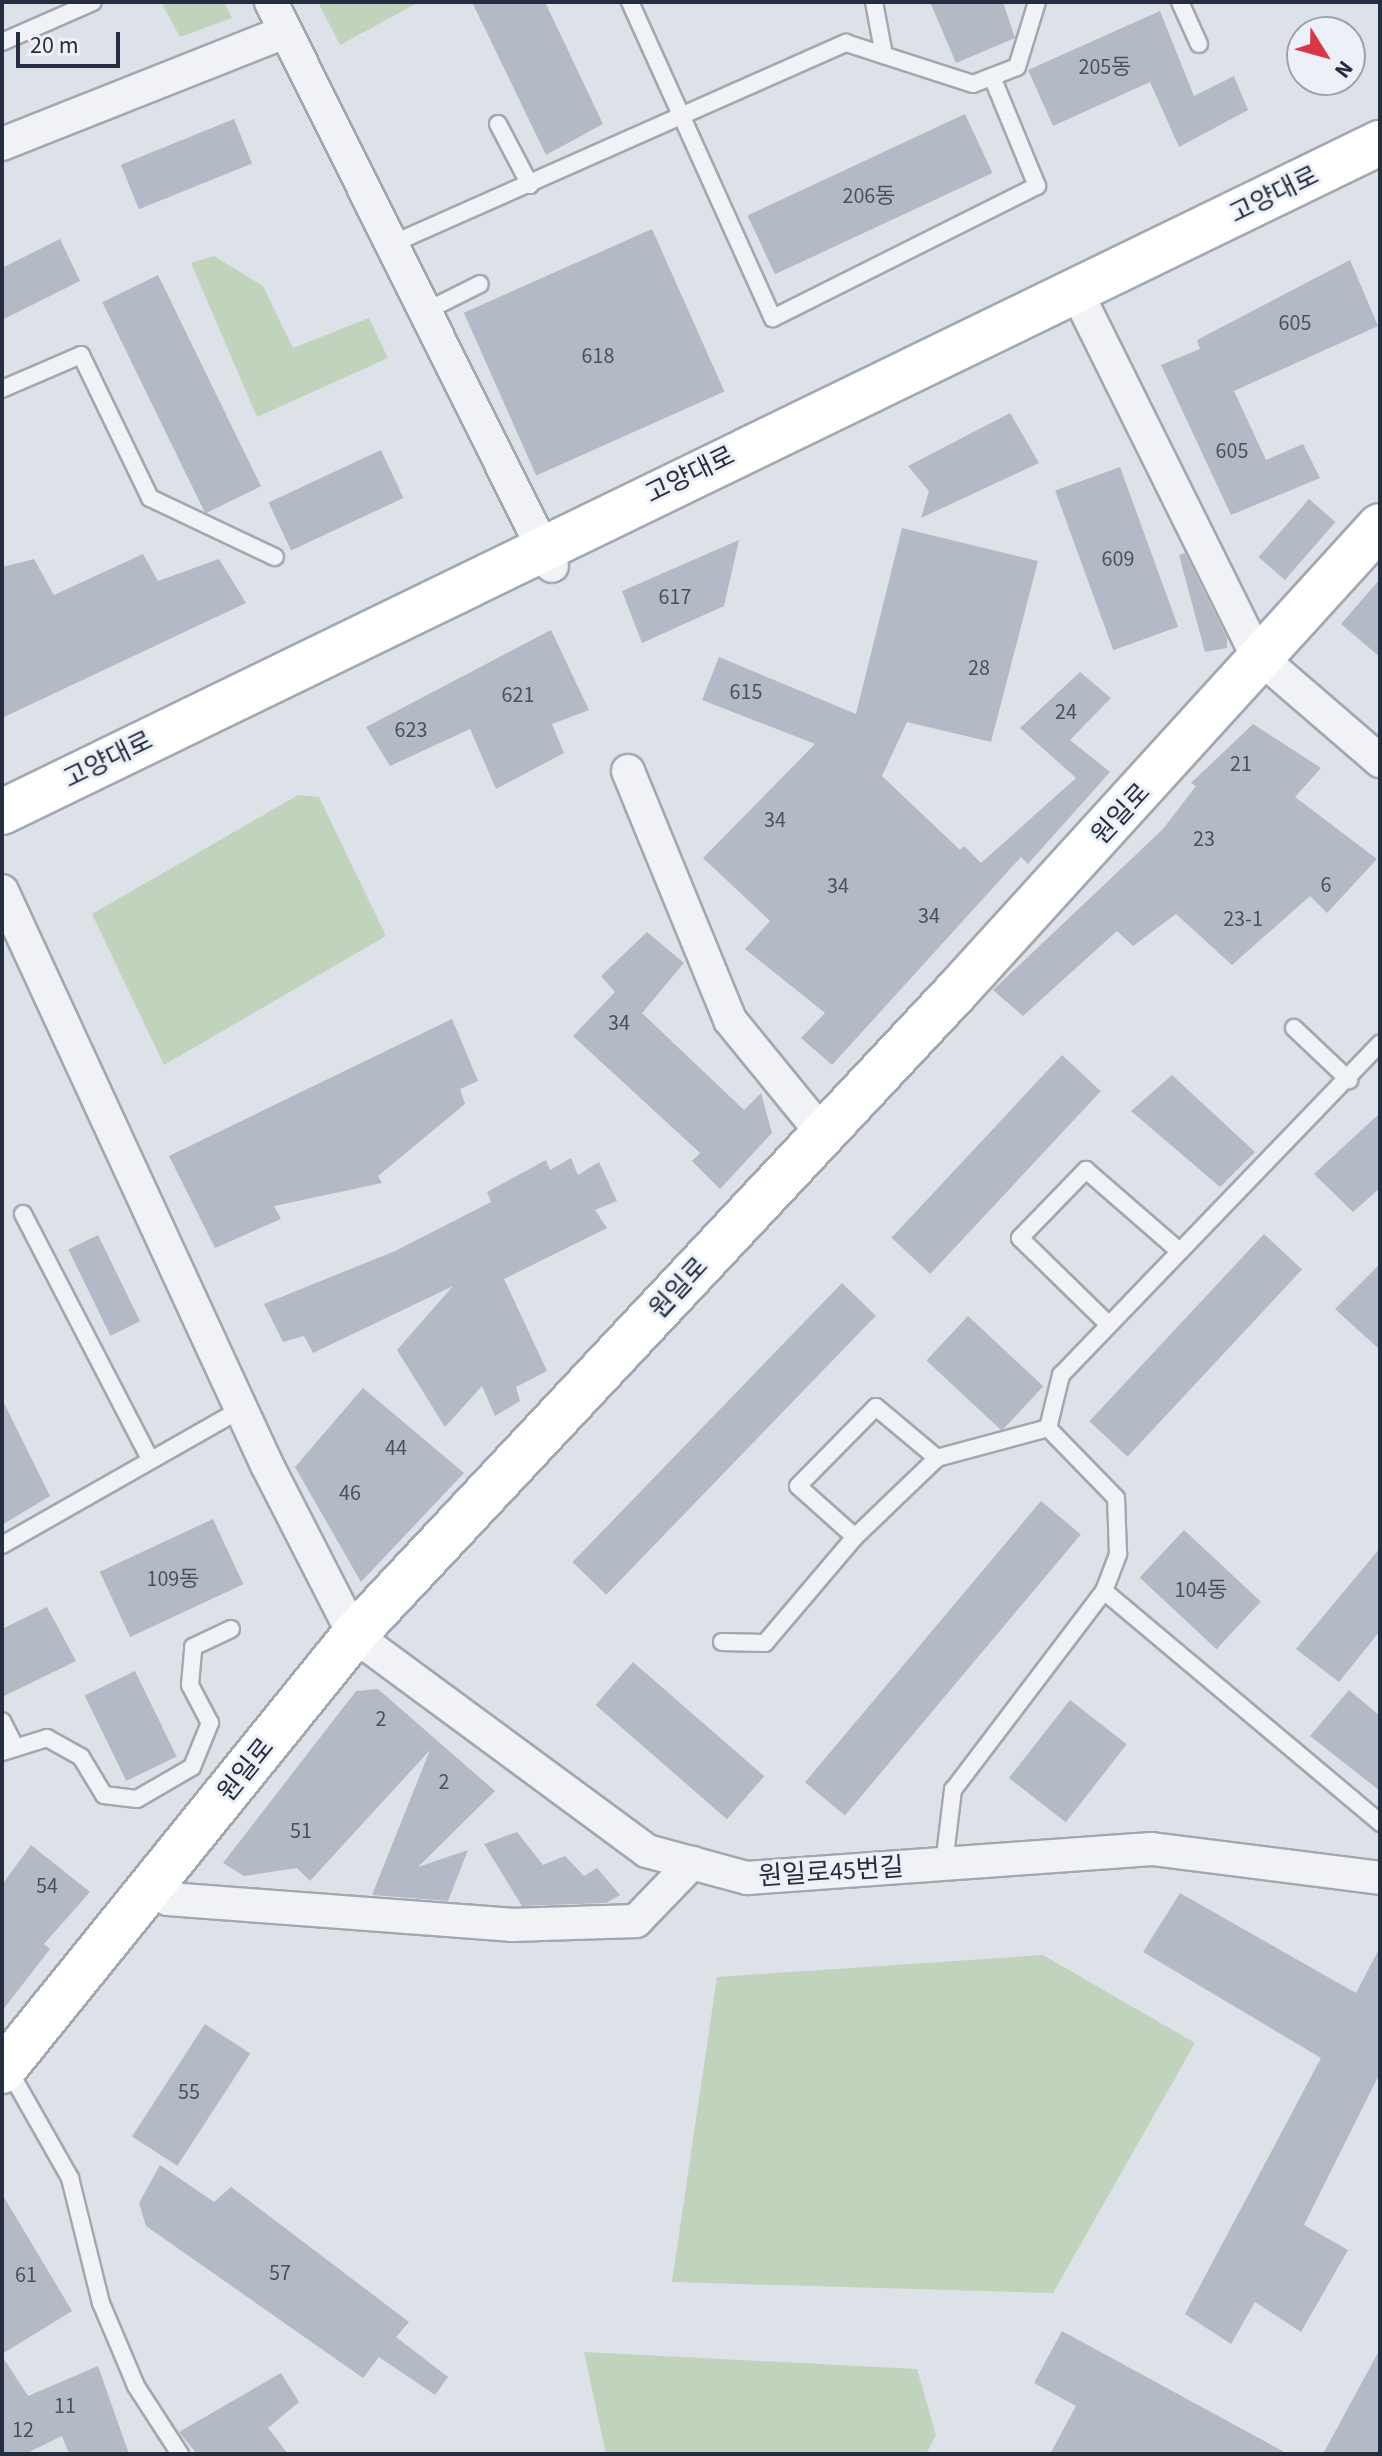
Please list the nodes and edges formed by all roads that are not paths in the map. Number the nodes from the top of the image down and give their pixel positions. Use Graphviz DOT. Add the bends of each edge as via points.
graph roads {
  1 [pos="93,2"];
  2 [pos="271,2"];
  3 [pos="630,2"];
  4 [pos="874,2"];
  5 [pos="1037,2"];
  6 [pos="1180,2"];
  7 [pos="285,32"];
  8 [pos="2,42"];
  9 [pos="1199,44"];
  10 [pos="884,55"];
  11 [pos="992,77"];
  12 [pos="680,117"];
  13 [pos="498,124"];
  14 [pos="1380,143"];
  15 [pos="2,144"];
  16 [pos="1380,172"];
  17 [pos="530,185"];
  18 [pos="392,244"];
  19 [pos="480,284"];
  20 [pos="1085,309"];
  21 [pos="426,311"];
  22 [pos="2,389"];
  23 [pos="1380,526"];
  24 [pos="547,556"];
  25 [pos="275,557"];
  26 [pos="1263,660"];
  27 [pos="1380,761"];
  28 [pos="628,771"];
  29 [pos="2,812"];
  30 [pos="2,836"];
  31 [pos="2,891"];
  32 [pos="1294,1028"];
  33 [pos="1380,1043"];
  34 [pos="1349,1080"];
  35 [pos="823,1134"];
  36 [pos="23,1214"];
  37 [pos="1177,1249"];
  38 [pos="1108,1324"];
  39 [pos="241,1409"];
  40 [pos="1048,1428"];
  41 [pos="937,1458"];
  42 [pos="150,1459"];
  43 [pos="855,1537"];
  44 [pos="2,1545"];
  45 [pos="1104,1591"];
  46 [pos="231,1629"];
  47 [pos="354,1635"];
  48 [pos="722,1642"];
  49 [pos="2,1721"];
  50 [pos="9,1749"];
  51 [pos="1380,1823"];
  52 [pos="692,1863"];
  53 [pos="944,1864"];
  54 [pos="1380,1878"];
  55 [pos="151,1889"];
  56 [pos="3,2066"];
  57 [pos="180,2454"];
  1 -- 8 [label="lane"];
  2 -- 7 [label="street"];
  3 -- 12 [label="lane"];
  4 -- 10 [label="lane"];
  5 -- 11 [label="lane" via="1017,67"];
  6 -- 9 [label="lane"];
  7 -- 15 [label="street"];
  7 -- 18 [label="street"];
  10 -- 11 [label="lane" via="973,84"];
  10 -- 12 [label="lane" via="846,43"];
  11 -- 12 [label="lane" via="1037,186 773,318"];
  12 -- 17 [label="lane"];
  13 -- 17 [label="lane"];
  14 -- 24 [label="main road, 고양대로"];
  16 -- 20 [label="main road, 고양대로"];
  17 -- 18 [label="lane"];
  18 -- 21 [label="street"];
  19 -- 21 [label="lane"];
  20 -- 24 [label="main road, 고양대로"];
  20 -- 26 [label="street"];
  21 -- 24 [label="street"];
  22 -- 25 [label="lane" via="81,355 150,498"];
  23 -- 26 [label="main road, 원일로"];
  24 -- 29 [label="main road, 고양대로"];
  24 -- 30 [label="main road, 고양대로"];
  26 -- 27 [label="street"];
  26 -- 35 [label="main road, 원일로"];
  28 -- 35 [label="street" via="730,1020"];
  31 -- 39 [label="street"];
  32 -- 34 [label="lane"];
  33 -- 34 [label="lane"];
  34 -- 37 [label="lane"];
  35 -- 47 [label="main road, 원일로"];
  36 -- 42 [label="lane"];
  37 -- 38 [label="lane"];
  37 -- 38 [label="lane" via="1086,1170 1020,1238"];
  38 -- 40 [label="lane" via="1061,1375"];
  39 -- 42 [label="lane"];
  39 -- 47 [label="street"];
  40 -- 41 [label="lane"];
  40 -- 45 [label="lane" via="1116,1498 1118,1554"];
  41 -- 43 [label="lane"];
  41 -- 43 [label="lane" via="876,1407 798,1486"];
  42 -- 44 [label="lane"];
  43 -- 48 [label="lane" via="765,1643"];
  45 -- 51 [label="lane"];
  45 -- 53 [label="lane" via="953,1790"];
  46 -- 50 [label="lane" via="193,1647 190,1685 210,1723 192,1767 137,1799 104,1795 81,1757 47,1738"];
  47 -- 52 [label="street, 원일로45번길" via="647,1851"];
  47 -- 55 [label="main road, 원일로"];
  49 -- 50 [label="lane"];
  52 -- 53 [label="street, 원일로45번길" via="747,1878"];
  52 -- 55 [label="street" via="636,1921 511,1925 168,1899"];
  53 -- 54 [label="street, 원일로45번길" via="1152,1849"];
  55 -- 56 [label="main road, 원일로"];
  56 -- 57 [label="lane" via="70,2178 101,2303 136,2386"];
}
